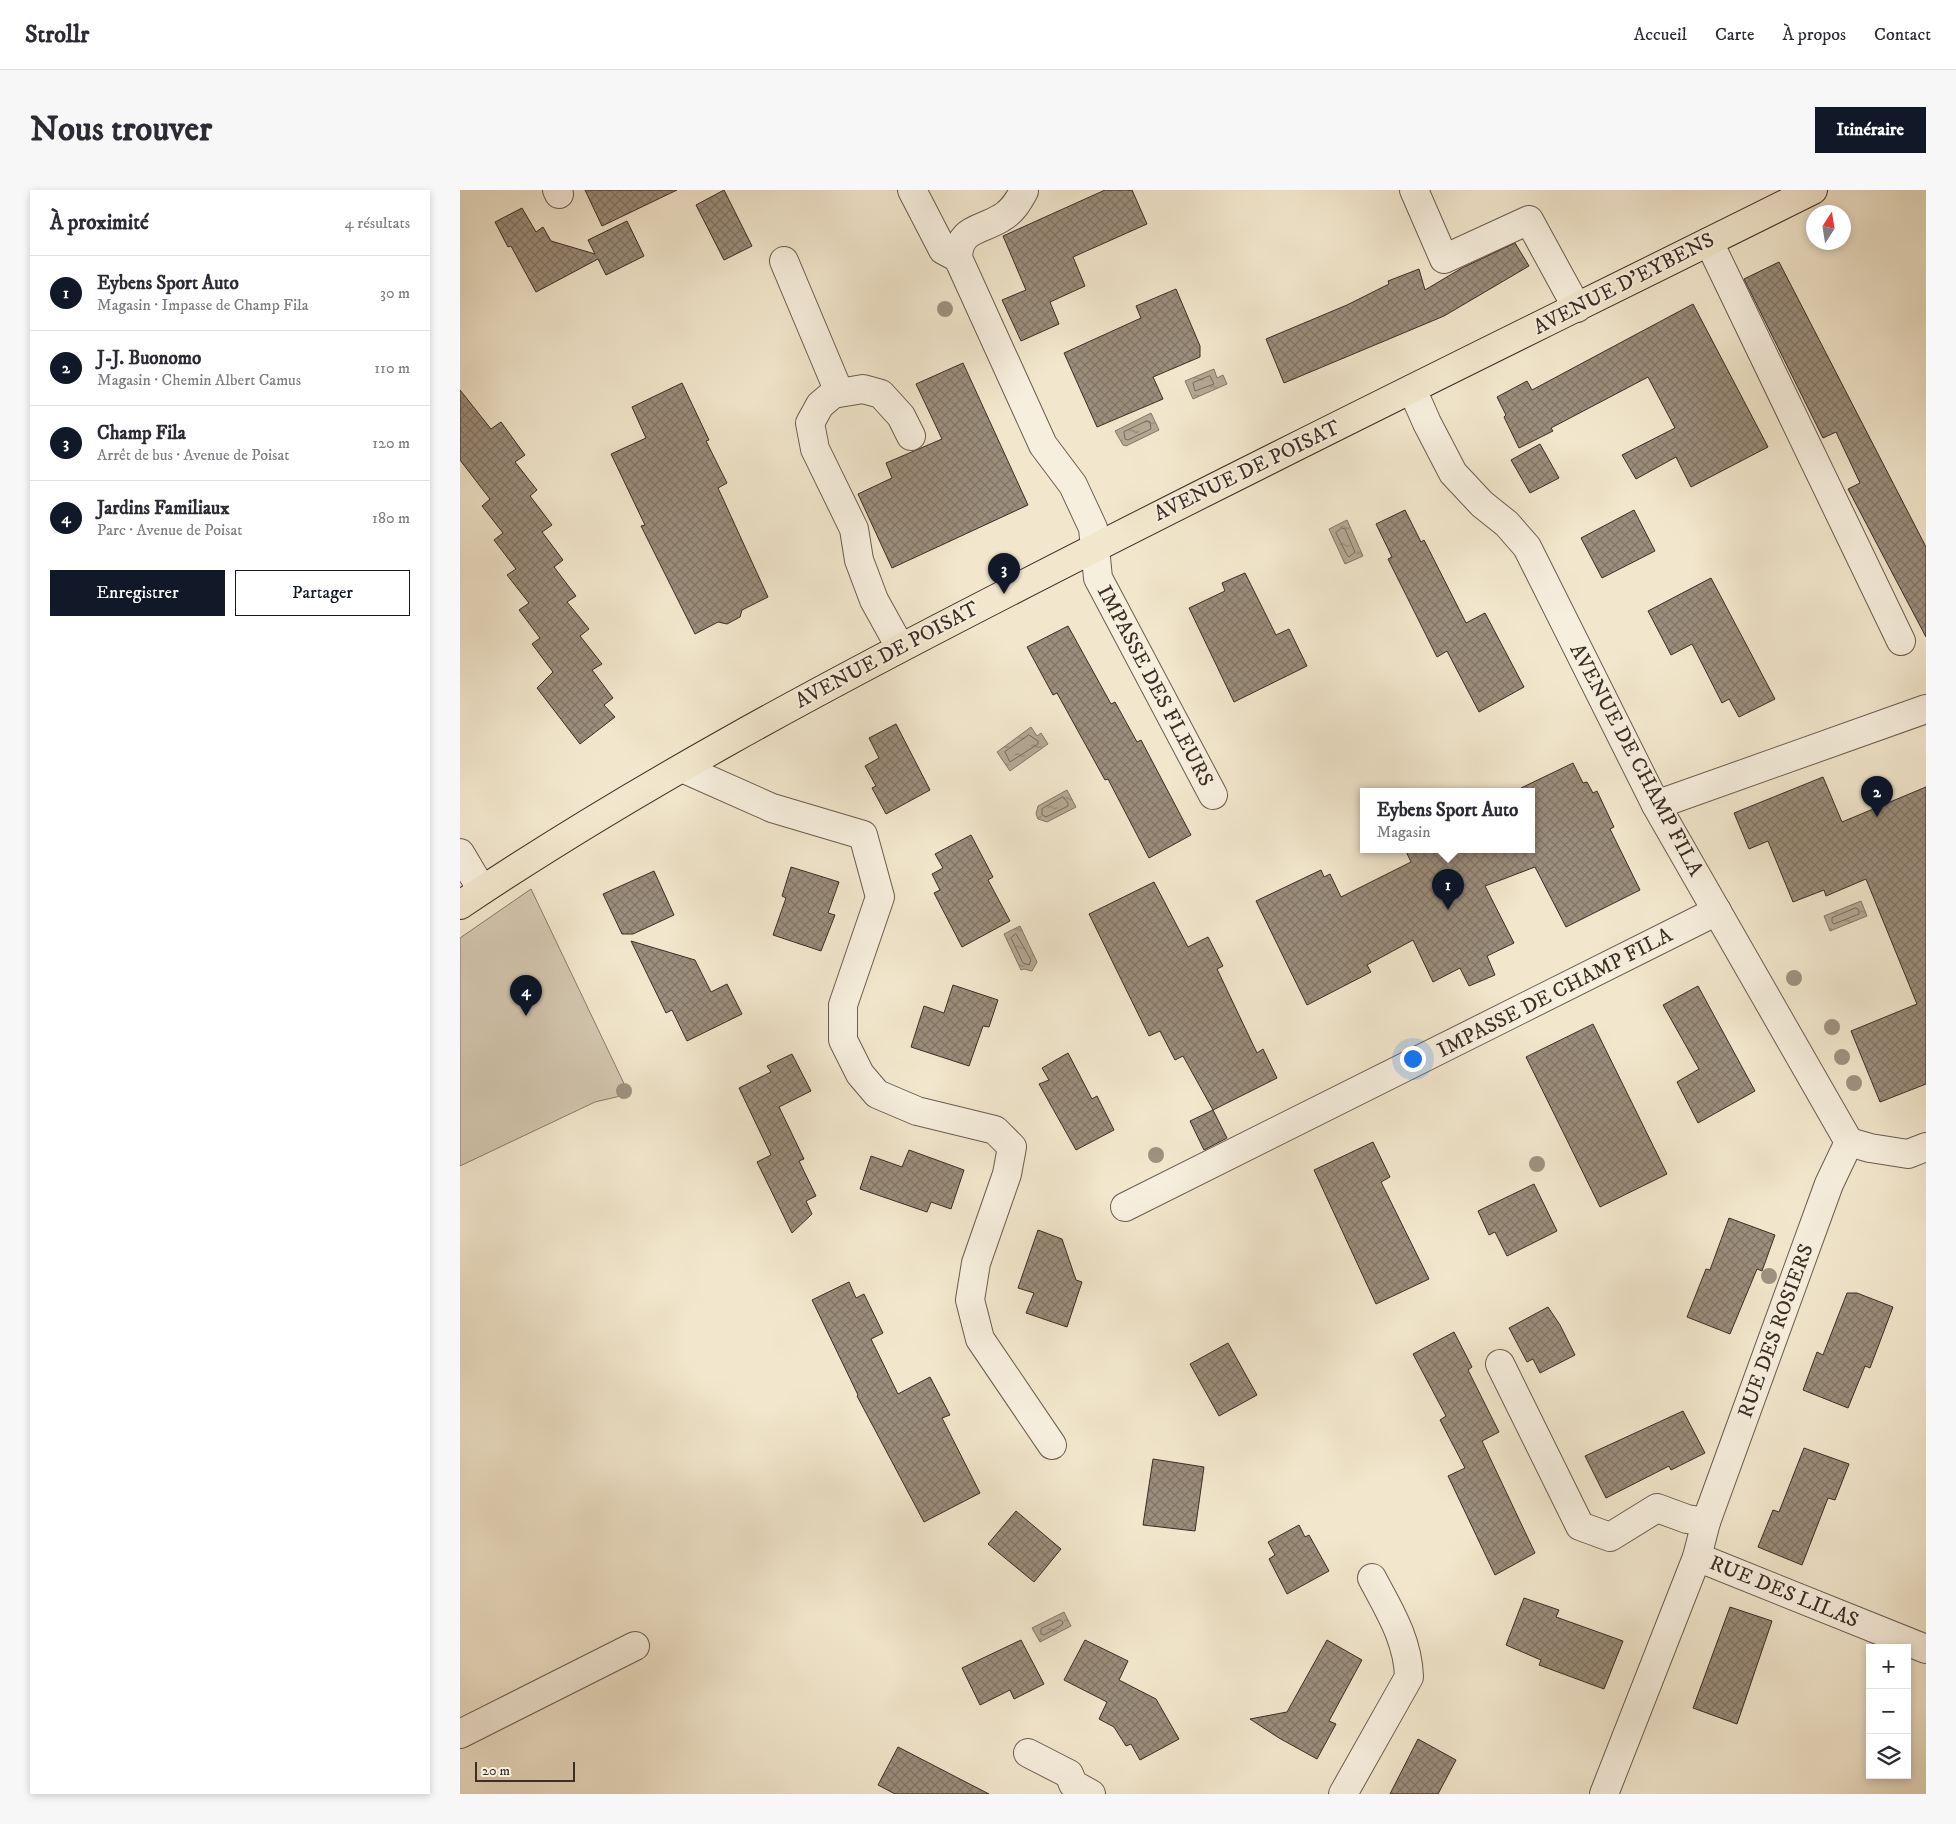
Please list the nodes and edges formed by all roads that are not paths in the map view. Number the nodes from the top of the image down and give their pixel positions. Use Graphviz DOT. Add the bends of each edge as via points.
graph roads {
  1 [pos="912,190"];
  2 [pos="1414,190"];
  3 [pos="1813,190"];
  4 [pos="1024,191"];
  5 [pos="1709,242"];
  6 [pos="958,258"];
  7 [pos="784,261"];
  8 [pos="1577,308"];
  9 [pos="1424,383"];
  10 [pos="839,392"];
  11 [pos="911,436"];
  12 [pos="1097,546"];
  13 [pos="1901,641"];
  14 [pos="900,647"];
  15 [pos="1926,708"];
  16 [pos="682,768"];
  17 [pos="1213,795"];
  18 [pos="1656,805"];
  19 [pos="460,853"];
  20 [pos="471,898"];
  21 [pos="1717,911"];
  22 [pos="1849,1142"];
  23 [pos="1926,1147"];
  24 [pos="1125,1208"];
  25 [pos="1500,1364"];
  26 [pos="1052,1445"];
  27 [pos="1706,1522"];
  28 [pos="1697,1557"];
  29 [pos="1372,1578"];
  30 [pos="634,1646"];
  31 [pos="1926,1649"];
  32 [pos="460,1734"];
  33 [pos="1028,1753"];
  34 [pos="1091,1794"];
  35 [pos="1343,1794"];
  36 [pos="1604,1794"];
  1 -- 6 [label="street" via="943,250"];
  2 -- 8 [label="street" via="1444,259 1530,220"];
  3 -- 5 [label="main road, AVENUE D'EYBENS"];
  4 -- 6 [label="street" via="1014,208 1001,218 968,233 958,245"];
  5 -- 8 [label="main road, AVENUE D'EYBENS"];
  5 -- 13 [label="street"];
  6 -- 12 [label="street, IMPASSE DES FLEURS" via="1043,445 1073,485 1093,528"];
  7 -- 10 [label="street"];
  8 -- 9 [label="main road, AVENUE D'EYBENS"];
  9 -- 12 [label="main road, AVENUE DE POISAT"];
  9 -- 18 [label="street, AVENUE DE CHAMP FILA" via="1427,423 1453,473 1527,547"];
  10 -- 11 [label="street" via="863,389 881,394 901,416"];
  10 -- 14 [label="street" via="820,404 810,423 815,449 854,529 859,560 874,600"];
  12 -- 14 [label="main road, AVENUE DE POISAT"];
  12 -- 17 [label="street, IMPASSE DES FLEURS" via="1098,578"];
  14 -- 16 [label="main road, AVENUE DE POISAT"];
  15 -- 18 [label="street"];
  16 -- 20 [label="main road, AVENUE DE POISAT" via="604,813"];
  16 -- 26 [label="street" via="772,808 862,835 880,897 844,1005 843,1040 860,1074 877,1094 917,1111 995,1130 1012,1147 1007,1174 976,1263 970,1300 980,1339"];
  18 -- 21 [label="street, AVENUE DE CHAMP FILA"];
  19 -- 20 [label="street"];
  21 -- 22 [label="street, AVENUE DE CHAMP FILA"];
  21 -- 24 [label="street, IMPASSE DE CHAMP FILA"];
  22 -- 23 [label="street" via="1908,1154"];
  22 -- 27 [label="street, RUE DES ROSIERS" via="1829,1184"];
  25 -- 27 [label="street" via="1580,1526 1610,1537 1657,1508"];
  27 -- 28 [label="street, RUE DES ROSIERS"];
  28 -- 31 [label="street, RUE DES LILAS"];
  28 -- 36 [label="street, RUE DES ROSIERS"];
  29 -- 35 [label="street" via="1400,1631 1408,1656 1409,1677"];
  30 -- 32 [label="street"];
  33 -- 34 [label="street" via="1069,1774 1073,1784"];
}
